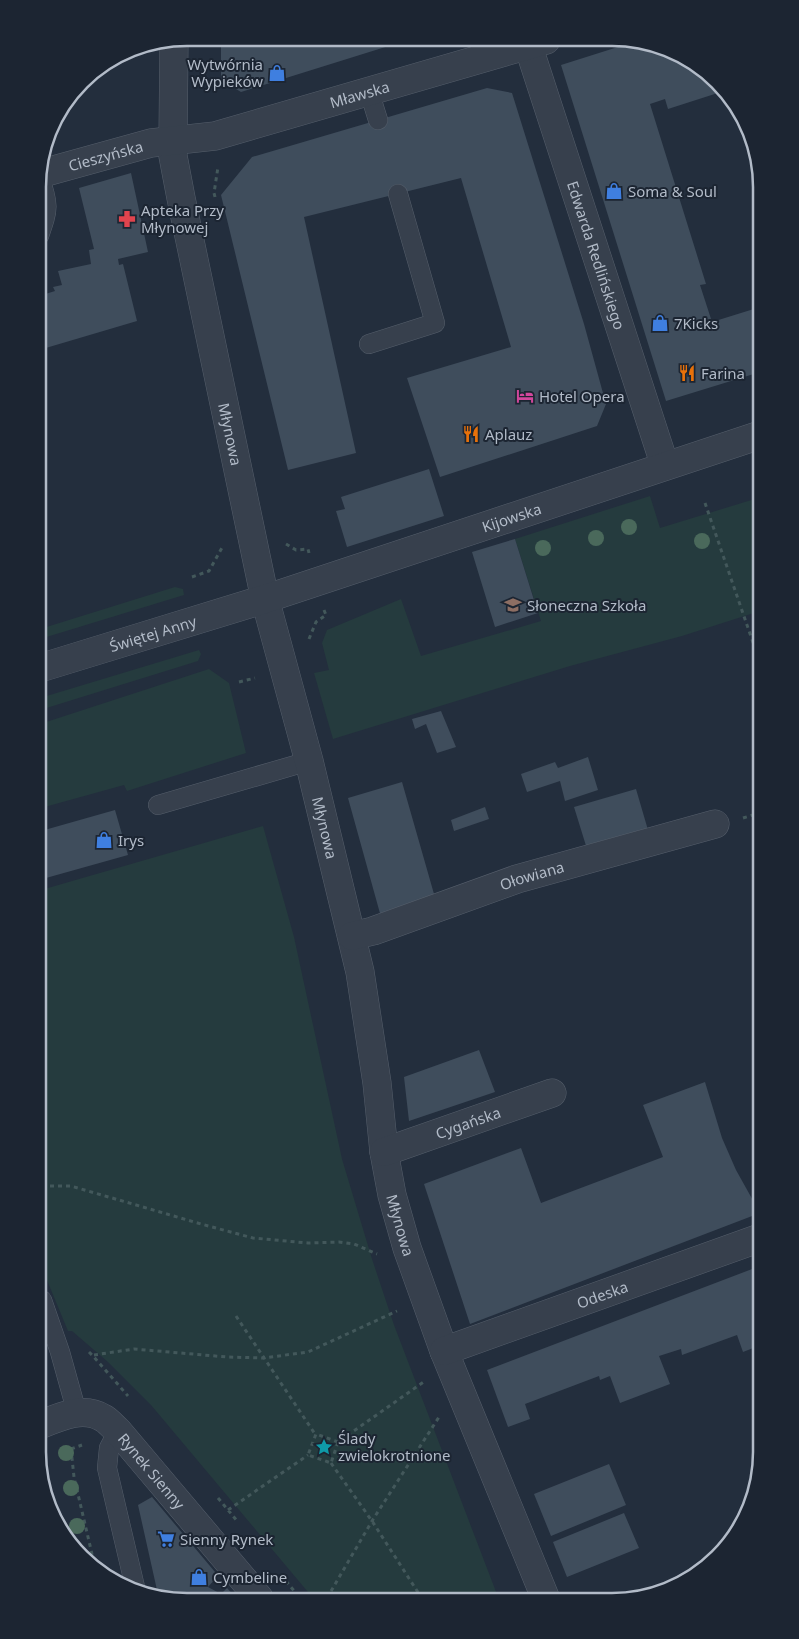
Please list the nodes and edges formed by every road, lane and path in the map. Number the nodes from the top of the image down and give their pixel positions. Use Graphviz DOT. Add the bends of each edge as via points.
graph roads {
  1 [pos="523,46"];
  2 [pos="538,46"];
  3 [pos="174,47"];
  4 [pos="370,91"];
  5 [pos="378,120"];
  6 [pos="172,140"];
  7 [pos="47,173"];
  8 [pos="398,194"];
  9 [pos="369,344"];
  10 [pos="753,437"];
  11 [pos="665,466"];
  12 [pos="705,502"];
  13 [pos="265,599"];
  14 [pos="753,641"];
  15 [pos="47,666"];
  16 [pos="309,761"];
  17 [pos="158,806"];
  18 [pos="715,824"];
  19 [pos="352,936"];
  20 [pos="552,1093"];
  21 [pos="384,1152"];
  22 [pos="46,1186"];
  23 [pos="752,1241"];
  24 [pos="382,1257"];
  25 [pos="400,1310"];
  26 [pos="46,1312"];
  27 [pos="236,1316"];
  28 [pos="444,1351"];
  29 [pos="93,1356"];
  30 [pos="264,1358"];
  31 [pos="425,1380"];
  32 [pos="439,1417"];
  33 [pos="60,1418"];
  34 [pos="118,1431"];
  35 [pos="316,1434"];
  36 [pos="338,1442"];
  37 [pos="308,1455"];
  38 [pos="331,1463"];
  39 [pos="228,1510"];
  40 [pos="372,1521"];
  41 [pos="92,1555"];
  42 [pos="134,1582"];
  43 [pos="255,1593"];
  44 [pos="330,1593"];
  45 [pos="418,1593"];
  46 [pos="543,1593"];
  1 -- 4 [label="street, Mławska"];
  2 -- 11 [label="street, Edwarda Redlińskiego"];
  3 -- 6 [label="street, Młynowa"];
  4 -- 5 [label="lane"];
  4 -- 6 [label="street, Mławska" via="215,136"];
  6 -- 7 [label="street, Cieszyńska"];
  6 -- 13 [label="street, Młynowa" via="181,198"];
  8 -- 9 [label="lane" via="435,323"];
  10 -- 11 [label="street, Kijowska"];
  11 -- 13 [label="street, Kijowska"];
  12 -- 14 [label="path"];
  13 -- 15 [label="street, Świętej Anny"];
  13 -- 16 [label="street, Młynowa"];
  16 -- 17 [label="lane"];
  16 -- 19 [label="street, Młynowa"];
  18 -- 19 [label="street, Ołowiana" via="517,879"];
  19 -- 21 [label="street, Młynowa" via="367,1013"];
  20 -- 21 [label="street, Cygańska"];
  21 -- 28 [label="street, Młynowa" via="407,1248"];
  22 -- 24 [label="path" via="71,1186 254,1238 354,1244"];
  23 -- 28 [label="street, Odeska"];
  25 -- 30 [label="path" via="308,1352"];
  26 -- 33 [label="lane" via="60,1352"];
  27 -- 30 [label="path"];
  28 -- 46 [label="street, Młynowa"];
  29 -- 30 [label="path" via="134,1349"];
  30 -- 35 [label="path"];
  31 -- 36 [label="path"];
  32 -- 40 [label="path"];
  33 -- 34 [label="street, Rynek Sienny" via="89,1412 103,1418"];
  33 -- 41 [label="path" via="71,1449 74,1477"];
  34 -- 42 [label="lane" via="110,1448 107,1468"];
  34 -- 43 [label="street, Rynek Sienny"];
  35 -- 36 [label="path"];
  35 -- 37 [label="path"];
  36 -- 38 [label="path"];
  37 -- 38 [label="path"];
  37 -- 39 [label="path"];
  38 -- 40 [label="path"];
  40 -- 44 [label="path"];
  40 -- 45 [label="path"];
}
